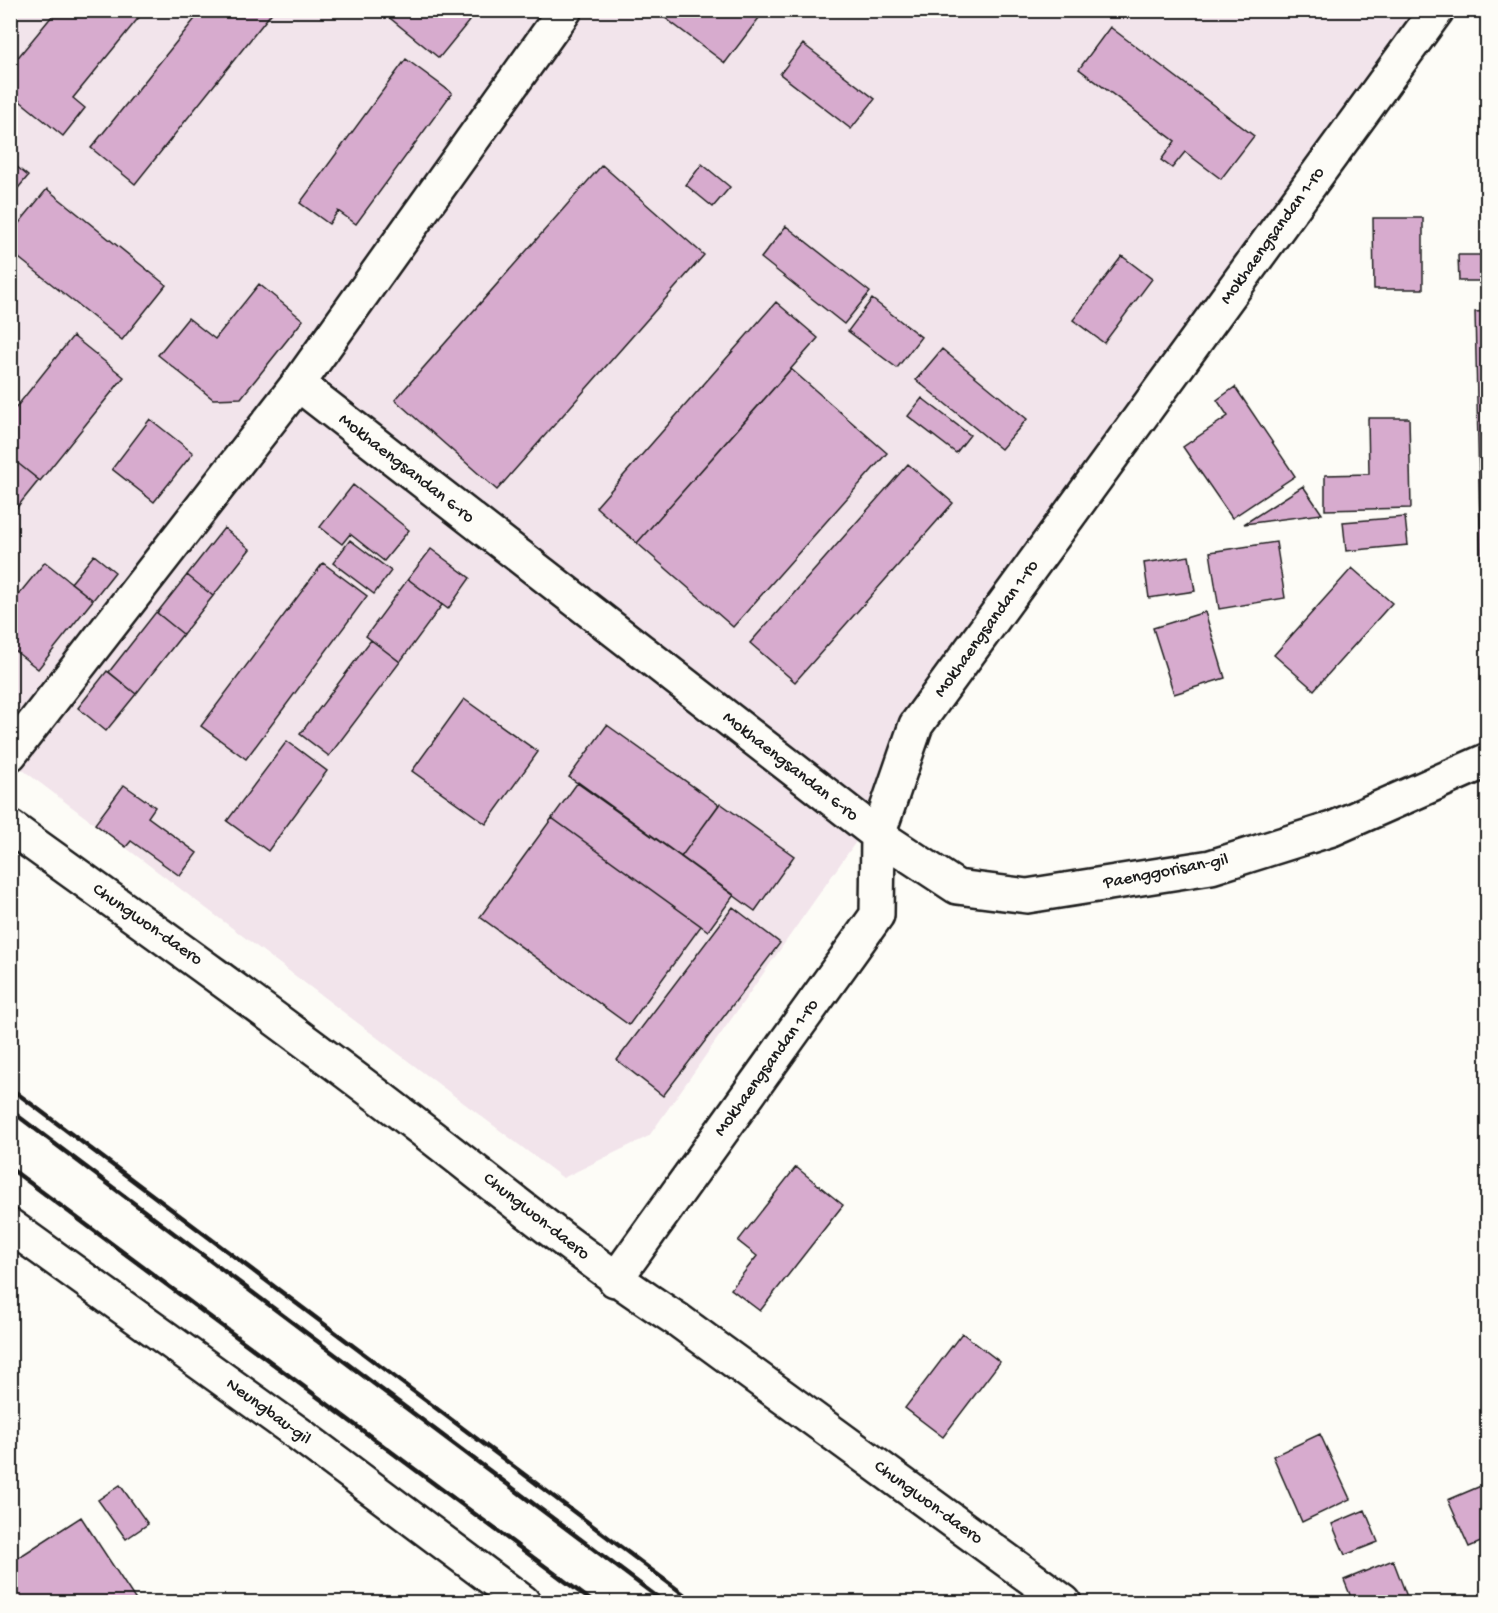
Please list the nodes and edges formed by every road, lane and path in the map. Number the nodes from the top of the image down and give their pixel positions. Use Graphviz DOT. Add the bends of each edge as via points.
graph roads {
  1 [pos="565,10"];
  2 [pos="1437,10"];
  3 [pos="298,384"];
  4 [pos="10,754"];
  5 [pos="1488,760"];
  6 [pos="10,827"];
  7 [pos="878,835"];
  8 [pos="10,1226"];
  9 [pos="615,1280"];
  10 [pos="523,1602"];
  11 [pos="1064,1602"];
  1 -- 3 [label="street"];
  2 -- 7 [label="street, Mokhaengsandan 1-ro" via="916,725"];
  3 -- 4 [label="street"];
  3 -- 7 [label="street, Mokhaengsandan 6-ro"];
  5 -- 7 [label="street, Paenggorisan-gil" via="1332,829 1210,867 1027,897 957,887"];
  6 -- 9 [label="street, Chungwon-daero" via="243,993"];
  7 -- 9 [label="street, Mokhaengsandan 1-ro" via="877,915"];
  8 -- 10 [label="street, Neungbau-gil" via="299,1434"];
  9 -- 11 [label="street, Chungwon-daero" via="678,1320"];
}
